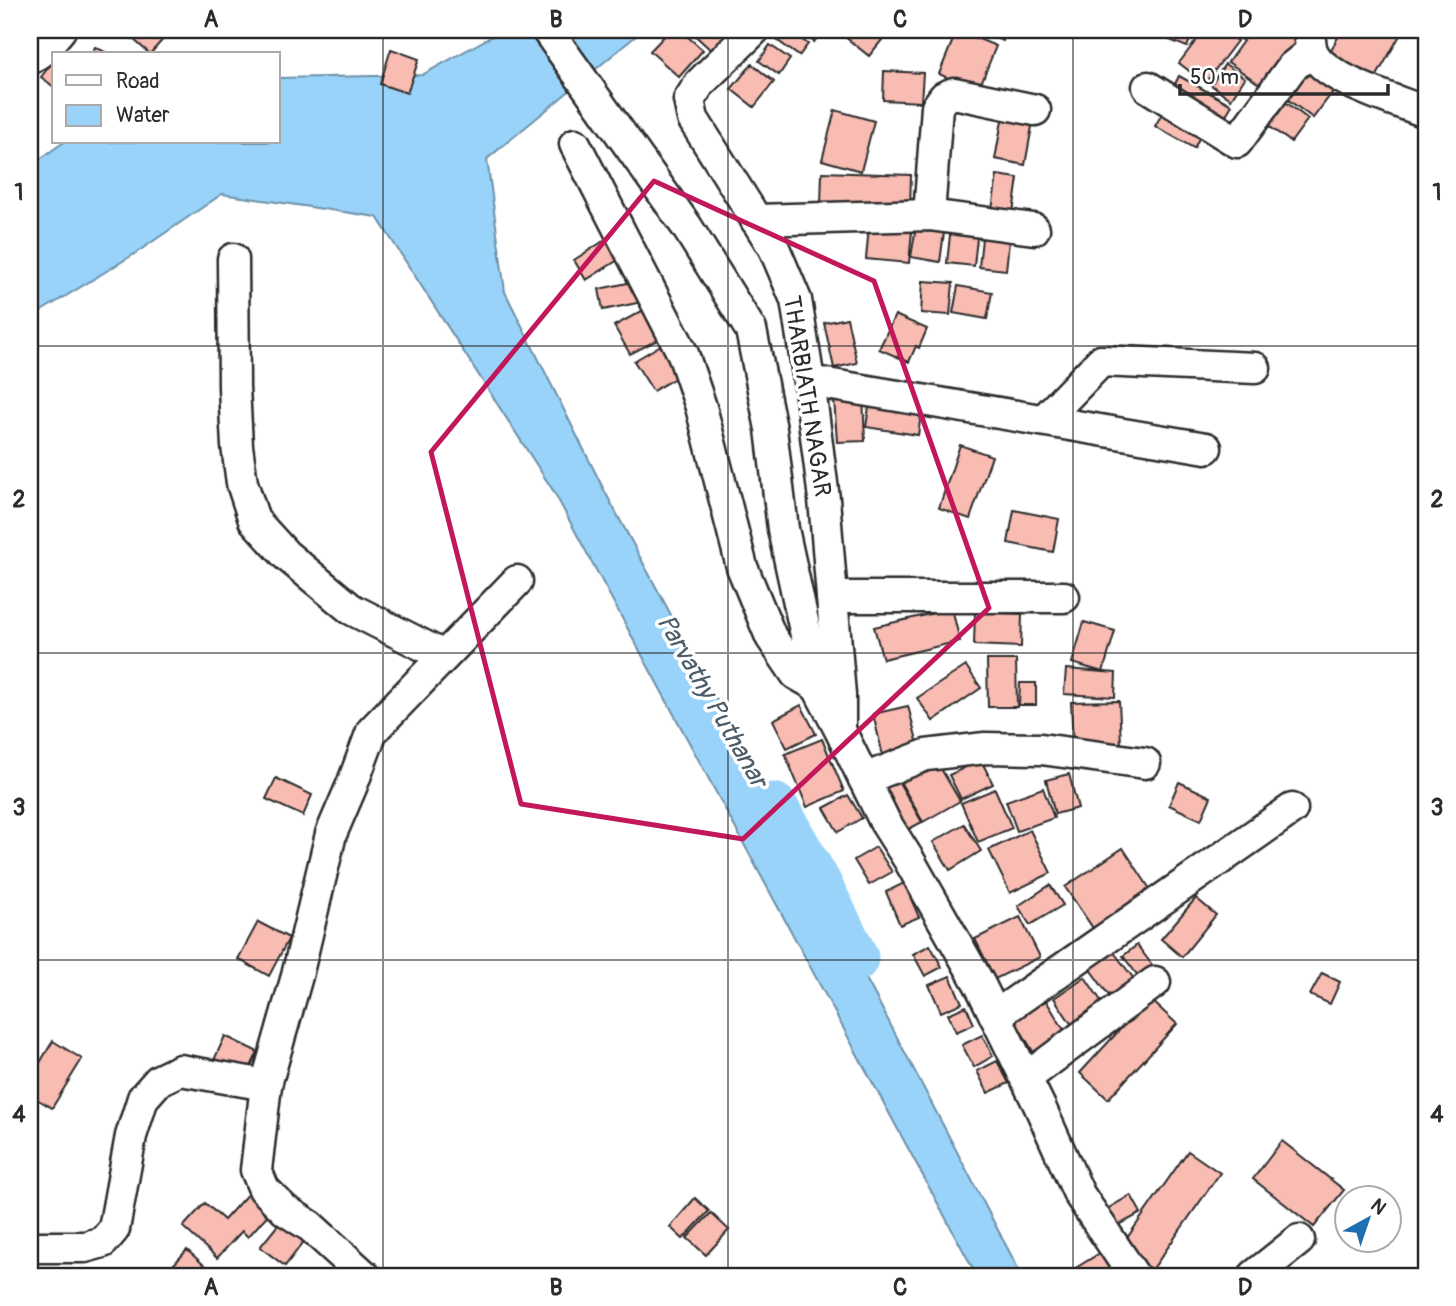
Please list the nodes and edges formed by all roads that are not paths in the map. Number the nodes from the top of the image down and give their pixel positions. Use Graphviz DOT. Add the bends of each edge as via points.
graph roads {
  1 [pos="60,30"];
  2 [pos="547,30"];
  3 [pos="754,30"];
  4 [pos="1310,40"];
  5 [pos="30,60"];
  6 [pos="1148,87"];
  7 [pos="1035,110"];
  8 [pos="1426,112"];
  9 [pos="575,144"];
  10 [pos="929,215"];
  11 [pos="756,220"];
  12 [pos="1034,229"];
  13 [pos="233,259"];
  14 [pos="1255,368"];
  15 [pos="809,381"];
  16 [pos="1044,420"];
  17 [pos="1206,448"];
  18 [pos="517,581"];
  19 [pos="832,597"];
  20 [pos="1064,597"];
  21 [pos="444,656"];
  22 [pos="817,686"];
  23 [pos="840,730"];
  24 [pos="1144,763"];
  25 [pos="864,779"];
  26 [pos="1292,808"];
  27 [pos="1155,982"];
  28 [pos="995,1016"];
  29 [pos="1026,1078"];
  30 [pos="266,1085"];
  31 [pos="1299,1240"];
  32 [pos="30,1247"];
  33 [pos="365,1276"];
  34 [pos="1134,1276"];
  35 [pos="1254,1276"];
  1 -- 5 [label="street"];
  2 -- 22 [label="street" via="687,227 751,330 771,429 783,529"];
  3 -- 11 [label="street, THARBIATH NAGAR" via="700,83 689,100 693,119"];
  4 -- 6 [label="street" via="1237,142"];
  4 -- 8 [label="street" via="1320,63 1354,85"];
  7 -- 10 [label="street" via="954,93 944,97 937,107"];
  9 -- 22 [label="street" via="683,354 742,566 771,637 796,674"];
  10 -- 11 [label="street"];
  10 -- 12 [label="street"];
  11 -- 15 [label="street, THARBIATH NAGAR" via="774,248 796,300"];
  13 -- 21 [label="street" via="237,446 254,520 286,555 351,609"];
  14 -- 16 [label="street" via="1101,362"];
  15 -- 16 [label="street"];
  15 -- 19 [label="street, THARBIATH NAGAR"];
  16 -- 17 [label="street"];
  18 -- 21 [label="street"];
  19 -- 20 [label="street"];
  19 -- 23 [label="street, THARBIATH NAGAR"];
  21 -- 30 [label="street" via="372,731 331,834"];
  22 -- 23 [label="street"];
  23 -- 25 [label="street"];
  24 -- 25 [label="street" via="1041,749 985,748 926,755"];
  25 -- 28 [label="street"];
  26 -- 28 [label="street"];
  27 -- 29 [label="street"];
  28 -- 29 [label="street"];
  29 -- 34 [label="street" via="1079,1194"];
  30 -- 32 [label="street" via="180,1070 159,1080 143,1098 131,1136 114,1229 103,1242 85,1247"];
  30 -- 33 [label="street" via="256,1170 264,1189"];
  31 -- 35 [label="street"];
}
